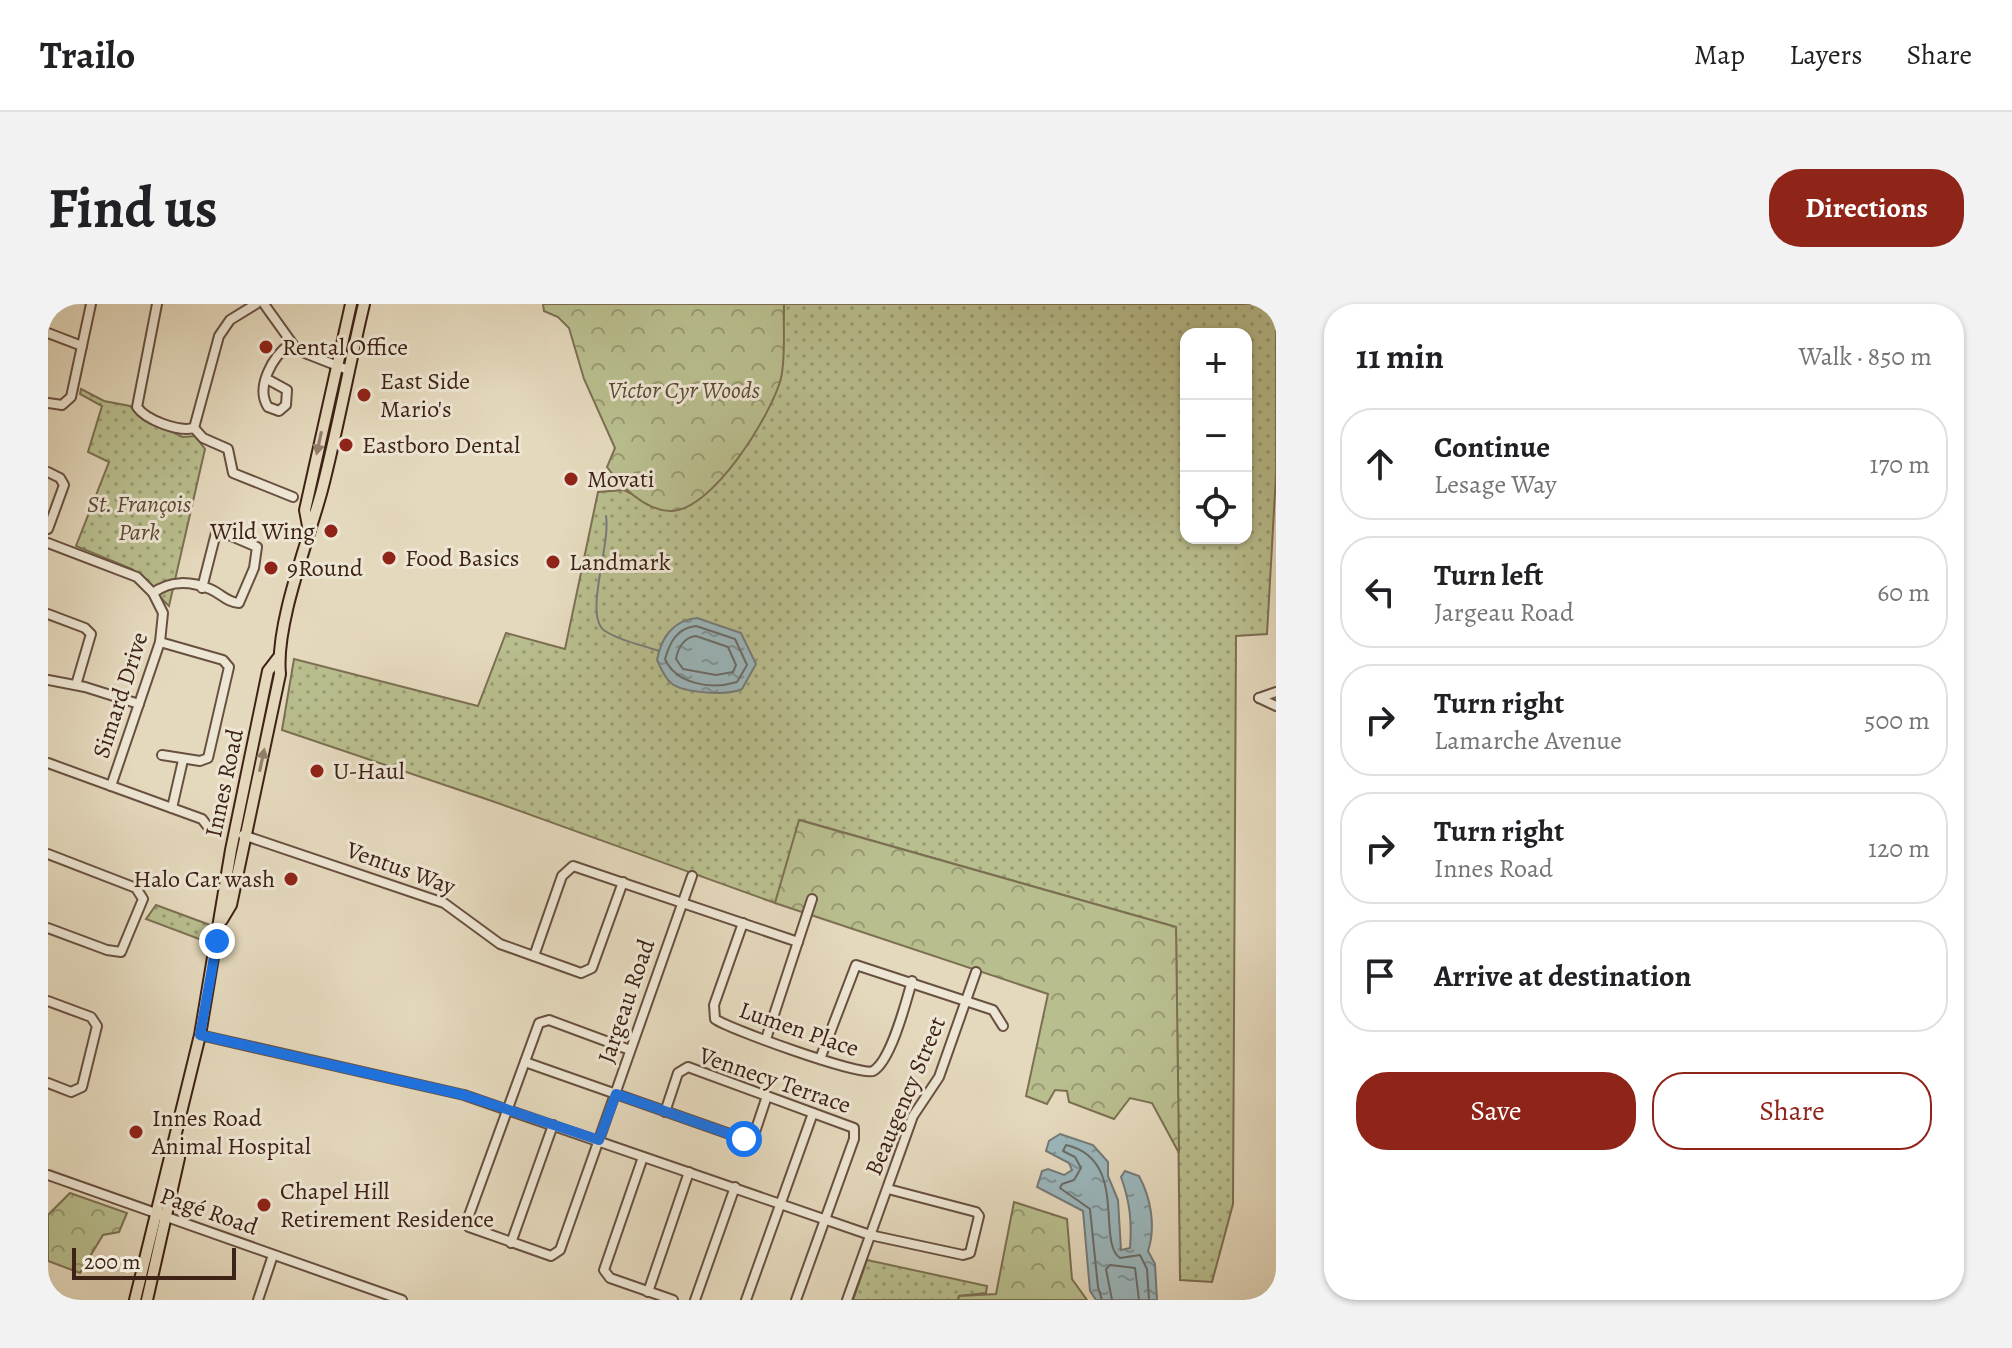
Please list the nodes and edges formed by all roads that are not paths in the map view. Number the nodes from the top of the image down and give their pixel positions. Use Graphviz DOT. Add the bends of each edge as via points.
graph roads {
  1 [pos="91,304"];
  2 [pos="157,304"];
  3 [pos="256,304"];
  4 [pos="264,304"];
  5 [pos="351,304"];
  6 [pos="364,304"];
  7 [pos="48,333"];
  8 [pos="290,344"];
  9 [pos="82,346"];
  10 [pos="342,368"];
  11 [pos="267,379"];
  12 [pos="48,403"];
  13 [pos="194,428"];
  14 [pos="48,472"];
  15 [pos="293,497"];
  16 [pos="48,529"];
  17 [pos="48,543"];
  18 [pos="202,588"];
  19 [pos="153,593"];
  20 [pos="48,614"];
  21 [pos="160,642"];
  22 [pos="48,680"];
  23 [pos="76,685"];
  24 [pos="1276,692"];
  25 [pos="139,704"];
  26 [pos="1276,706"];
  27 [pos="162,755"];
  28 [pos="183,760"];
  29 [pos="48,763"];
  30 [pos="111,786"];
  31 [pos="172,808"];
  32 [pos="209,828"];
  33 [pos="240,834"];
  34 [pos="48,854"];
  35 [pos="692,876"];
  36 [pos="623,882"];
  37 [pos="812,899"];
  38 [pos="682,902"];
  39 [pos="743,923"];
  40 [pos="48,928"];
  41 [pos="798,942"];
  42 [pos="534,956"];
  43 [pos="976,972"];
  44 [pos="912,981"];
  45 [pos="48,1001"];
  46 [pos="966,1001"];
  47 [pos="1003,1026"];
  48 [pos="200,1035"];
  49 [pos="766,1039"];
  50 [pos="630,1050"];
  51 [pos="820,1059"];
  52 [pos="525,1062"];
  53 [pos="48,1083"];
  54 [pos="616,1094"];
  55 [pos="767,1096"];
  56 [pos="508,1109"];
  57 [pos="665,1112"];
  58 [pos="813,1113"];
  59 [pos="553,1125"];
  60 [pos="599,1140"];
  61 [pos="643,1157"];
  62 [pos="689,1172"];
  63 [pos="48,1175"];
  64 [pos="735,1187"];
  65 [pos="888,1189"];
  66 [pos="781,1203"];
  67 [pos="160,1215"];
  68 [pos="826,1219"];
  69 [pos="870,1235"];
  70 [pos="511,1243"];
  71 [pos="273,1255"];
  72 [pos="648,1292"];
  73 [pos="142,1296"];
  74 [pos="258,1300"];
  75 [pos="402,1300"];
  76 [pos="673,1300"];
  77 [pos="695,1300"];
  78 [pos="746,1300"];
  79 [pos="796,1300"];
  80 [pos="847,1300"];
  1 -- 9 [label="street"];
  2 -- 13 [label="street" via="137,407 179,428"];
  3 -- 13 [label="street" via="230,320 219,336"];
  4 -- 8 [label="street"];
  5 -- 10 [label="main road, Innes Road"];
  6 -- 10 [label="main road, Innes Road"];
  7 -- 9 [label="street"];
  8 -- 10 [label="street" via="305,356"];
  8 -- 11 [label="street" via="272,359"];
  9 -- 12 [label="street" via="69,401"];
  10 -- 33 [label="main road, Innes Road" via="322,488 308,526 278,658 268,671"];
  13 -- 15 [label="street" via="228,449 233,473"];
  14 -- 16 [label="street" via="64,485"];
  17 -- 19 [label="street" via="131,574"];
  18 -- 18 [label="street" via="239,603 257,547 216,533"];
  18 -- 19 [label="street" via="174,582"];
  19 -- 21 [label="street, Simard Drive" via="164,620"];
  20 -- 23 [label="street" via="91,634"];
  21 -- 25 [label="street, Simard Drive"];
  21 -- 28 [label="street" via="223,660 229,667 210,755 200,761"];
  22 -- 23 [label="street"];
  23 -- 25 [label="street"];
  24 -- 26 [label="street" via="1259,698"];
  25 -- 30 [label="street, Simard Drive"];
  27 -- 28 [label="street"];
  28 -- 31 [label="street"];
  29 -- 30 [label="street"];
  30 -- 31 [label="street"];
  31 -- 32 [label="street" via="202,819"];
  33 -- 42 [label="street, Ventus Way" via="444,903 494,940"];
  33 -- 48 [label="main road, Innes Road" via="220,907"];
  34 -- 40 [label="street" via="136,888 143,899 121,952"];
  35 -- 38 [label="street, Jargeau Road"];
  36 -- 38 [label="street"];
  36 -- 42 [label="street" via="578,866 567,868"];
  36 -- 42 [label="street, Ventus Way" via="590,971 578,972"];
  37 -- 41 [label="street"];
  38 -- 39 [label="street"];
  38 -- 50 [label="street, Jargeau Road"];
  39 -- 41 [label="street"];
  39 -- 49 [label="street, Lumen Place" via="713,1016 719,1023"];
  41 -- 49 [label="street"];
  43 -- 46 [label="street, Beaugency Street"];
  44 -- 46 [label="street"];
  44 -- 51 [label="street, Lumen Place" via="888,1052 876,1069 865,1073"];
  44 -- 51 [label="street" via="856,965"];
  45 -- 53 [label="street" via="91,1017 97,1026 82,1087 71,1092"];
  46 -- 47 [label="street" via="993,1010"];
  46 -- 65 [label="street, Beaugency Street" via="935,1085 913,1116"];
  48 -- 56 [label="street"];
  48 -- 67 [label="main road, Innes Road"];
  49 -- 51 [label="street, Lumen Place"];
  50 -- 52 [label="street" via="543,1019"];
  50 -- 54 [label="street, Jargeau Road"];
  52 -- 54 [label="street"];
  52 -- 56 [label="street"];
  54 -- 57 [label="street"];
  54 -- 60 [label="street, Jargeau Road"];
  55 -- 57 [label="street" via="754,1135 744,1139"];
  55 -- 57 [label="street, Vennecy Terrace" via="688,1067 678,1073"];
  55 -- 58 [label="street, Vennecy Terrace"];
  56 -- 59 [label="street"];
  56 -- 70 [label="street" via="468,1224"];
  58 -- 66 [label="street"];
  58 -- 68 [label="street, Vennecy Terrace" via="856,1133"];
  59 -- 60 [label="street"];
  59 -- 70 [label="street"];
  60 -- 61 [label="street"];
  60 -- 70 [label="street, Jargeau Road" via="557,1255"];
  61 -- 62 [label="street"];
  61 -- 72 [label="street" via="604,1270 610,1278"];
  62 -- 64 [label="street"];
  62 -- 72 [label="street"];
  63 -- 67 [label="street, Pagé Road"];
  64 -- 66 [label="street"];
  64 -- 77 [label="street"];
  65 -- 69 [label="street, Beaugency Street"];
  65 -- 69 [label="street" via="971,1208 979,1216 973,1246 963,1255"];
  66 -- 68 [label="street"];
  66 -- 78 [label="street"];
  67 -- 71 [label="street, Pagé Road"];
  67 -- 73 [label="main road, Innes Road"];
  68 -- 69 [label="street"];
  68 -- 79 [label="street"];
  69 -- 80 [label="street, Beaugency Street"];
  71 -- 74 [label="street"];
  71 -- 75 [label="street, Pagé Road"];
  72 -- 76 [label="street"];
}
